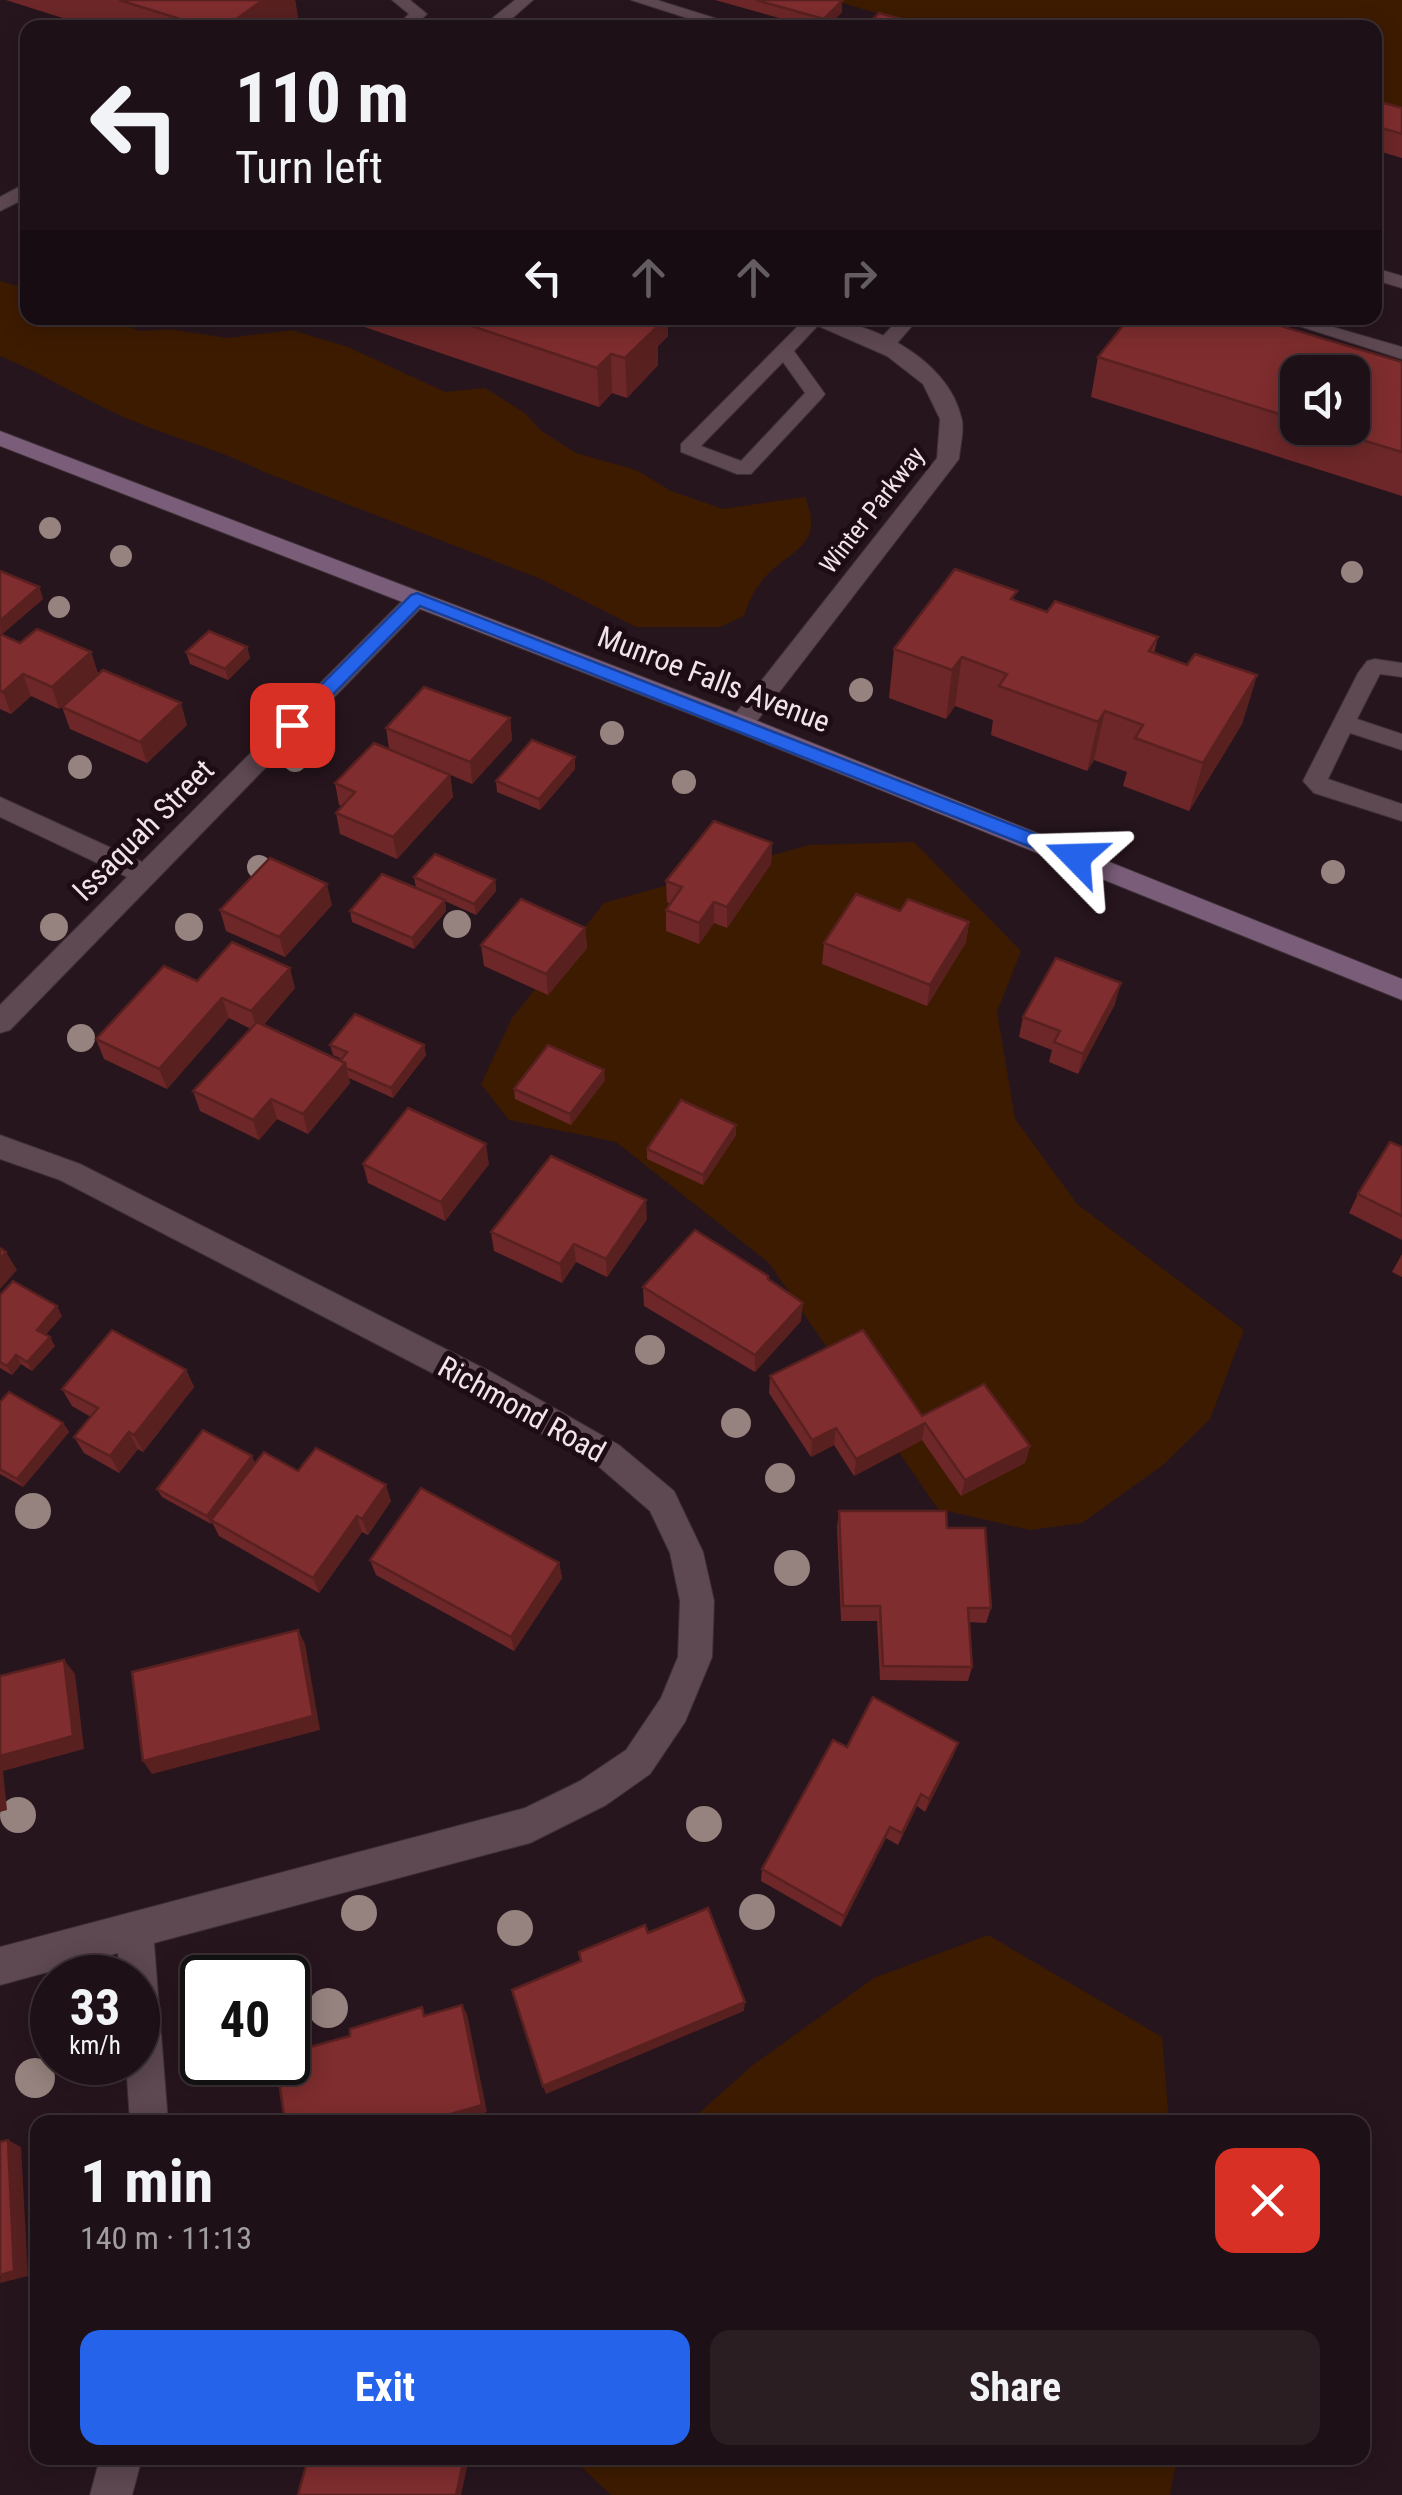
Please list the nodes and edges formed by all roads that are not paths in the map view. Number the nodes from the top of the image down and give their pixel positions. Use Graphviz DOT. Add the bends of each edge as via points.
graph roads {
  1 [pos="525,0"];
  2 [pos="638,0"];
  3 [pos="406,1"];
  4 [pos="412,20"];
  5 [pos="505,20"];
  6 [pos="709,20"];
  7 [pos="806,325"];
  8 [pos="831,325"];
  9 [pos="903,325"];
  10 [pos="1306,325"];
  11 [pos="884,345"];
  12 [pos="784,350"];
  13 [pos="1402,354"];
  14 [pos="0,438"];
  15 [pos="417,599"];
  16 [pos="1402,670"];
  17 [pos="1343,722"];
  18 [pos="741,724"];
  19 [pos="1402,742"];
  20 [pos="0,806"];
  21 [pos="1402,813"];
  22 [pos="144,874"];
  23 [pos="1402,990"];
  24 [pos="0,1022"];
  25 [pos="0,1147"];
  26 [pos="135,1930"];
  27 [pos="0,1966"];
  28 [pos="148,2115"];
  29 [pos="120,2465"];
  30 [pos="111,2495"];
  1 -- 5 [label="lane"];
  2 -- 6 [label="lane"];
  3 -- 4 [label="lane" via="419,14"];
  7 -- 12 [label="lane"];
  8 -- 11 [label="street, Winter Parkway"];
  9 -- 11 [label="lane"];
  10 -- 13 [label="lane"];
  11 -- 18 [label="street, Winter Parkway" via="936,388 951,421 948,458"];
  12 -- 12 [label="lane" via="770,364 688,448 744,470 815,394"];
  14 -- 15 [label="street, Munroe Falls Avenue"];
  15 -- 18 [label="street, Munroe Falls Avenue"];
  15 -- 22 [label="street, Issaquah Street"];
  16 -- 17 [label="lane" via="1375,666"];
  17 -- 19 [label="lane"];
  17 -- 21 [label="lane" via="1315,781"];
  18 -- 23 [label="street, Munroe Falls Avenue"];
  20 -- 22 [label="street"];
  22 -- 24 [label="street, Issaquah Street"];
  25 -- 26 [label="street, Richmond Road" via="70,1172 608,1454 662,1502 686,1552 697,1600 695,1657 672,1710 638,1762 593,1793 530,1825"];
  26 -- 27 [label="street, Richmond Road"];
  26 -- 28 [label="street"];
  29 -- 30 [label="street"];
}
